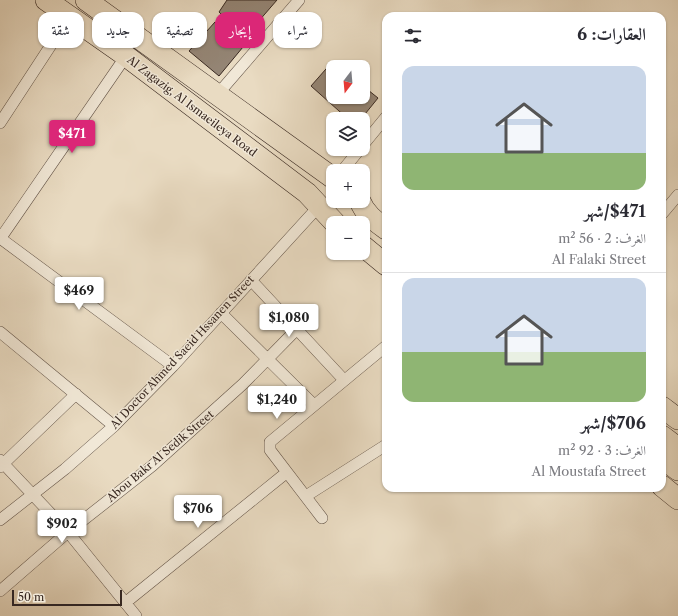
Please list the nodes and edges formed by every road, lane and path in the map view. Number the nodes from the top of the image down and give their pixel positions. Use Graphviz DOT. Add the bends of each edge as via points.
graph roads {
  1 [pos="46,0"];
  2 [pos="86,0"];
  3 [pos="299,0"];
  4 [pos="64,12"];
  5 [pos="84,26"];
  6 [pos="49,48"];
  7 [pos="126,56"];
  8 [pos="217,95"];
  9 [pos="382,122"];
  10 [pos="0,123"];
  11 [pos="370,136"];
  12 [pos="354,156"];
  13 [pos="348,164"];
  14 [pos="326,173"];
  15 [pos="678,195"];
  16 [pos="370,205"];
  17 [pos="364,208"];
  18 [pos="666,209"];
  19 [pos="382,213"];
  20 [pos="331,216"];
  21 [pos="326,223"];
  22 [pos="382,226"];
  23 [pos="370,236"];
  24 [pos="0,238"];
  25 [pos="382,245"];
  26 [pos="370,252"];
  27 [pos="382,262"];
  28 [pos="251,280"];
  29 [pos="221,312"];
  30 [pos="297,329"];
  31 [pos="0,332"];
  32 [pos="382,349"];
  33 [pos="268,359"];
  34 [pos="172,366"];
  35 [pos="344,380"];
  36 [pos="76,394"];
  37 [pos="314,405"];
  38 [pos="666,410"];
  39 [pos="678,419"];
  40 [pos="114,426"];
  41 [pos="666,439"];
  42 [pos="382,448"];
  43 [pos="678,448"];
  44 [pos="666,461"];
  45 [pos="1,464"];
  46 [pos="678,470"];
  47 [pos="286,473"];
  48 [pos="666,489"];
  49 [pos="33,494"];
  50 [pos="306,496"];
  51 [pos="678,499"];
  52 [pos="322,518"];
  53 [pos="0,520"];
  54 [pos="68,532"];
  55 [pos="0,591"];
  56 [pos="125,603"];
  57 [pos="136,616"];
  1 -- 4 [label="highway, Al Zagazig, Al Ismaeileya Road"];
  2 -- 8 [label="highway, Al Zagazig, Al Ismaeileya Road"];
  3 -- 8 [label="street"];
  5 -- 7 [label="highway, Al Zagazig, Al Ismaeileya Road"];
  6 -- 10 [label="street"];
  7 -- 20 [label="highway, Al Zagazig, Al Ismaeileya Road" via="307,193"];
  7 -- 24 [label="street"];
  8 -- 14 [label="highway, Al Zagazig, Al Ismaeileya Road"];
  9 -- 11 [label="street"];
  12 -- 13 [label="street"];
  15 -- 18 [label="street"];
  16 -- 19 [label="highway"];
  17 -- 22 [label="highway" via="370,217"];
  21 -- 28 [label="street, Al Doctor Ahmed Saeid Hssanen Street"];
  23 -- 25 [label="highway"];
  24 -- 34 [label="street"];
  26 -- 27 [label="highway"];
  28 -- 29 [label="street, Al Doctor Ahmed Saeid Hssanen Street"];
  28 -- 30 [label="street"];
  29 -- 33 [label="street"];
  29 -- 34 [label="street, Al Doctor Ahmed Saeid Hssanen Street"];
  30 -- 33 [label="street, Abou Bakr Al Sedik Street"];
  30 -- 35 [label="street"];
  31 -- 36 [label="street"];
  32 -- 35 [label="street"];
  33 -- 37 [label="street"];
  33 -- 54 [label="street, Abou Bakr Al Sedik Street" via="152,466"];
  34 -- 40 [label="street, Al Doctor Ahmed Saeid Hssanen Street"];
  35 -- 37 [label="street"];
  36 -- 40 [label="street"];
  36 -- 45 [label="street"];
  37 -- 47 [label="street" via="270,442 270,450"];
  38 -- 39 [label="highway"];
  40 -- 49 [label="street, Al Doctor Ahmed Saeid Hssanen Street"];
  41 -- 43 [label="highway"];
  42 -- 50 [label="street"];
  44 -- 46 [label="highway"];
  45 -- 49 [label="street"];
  47 -- 50 [label="street"];
  47 -- 56 [label="street"];
  48 -- 51 [label="highway"];
  49 -- 53 [label="street, Al Doctor Ahmed Saeid Hssanen Street"];
  49 -- 54 [label="street"];
  50 -- 52 [label="street"];
  54 -- 55 [label="street, Abou Bakr Al Sedik Street"];
  54 -- 56 [label="street"];
  56 -- 57 [label="street"];
}
